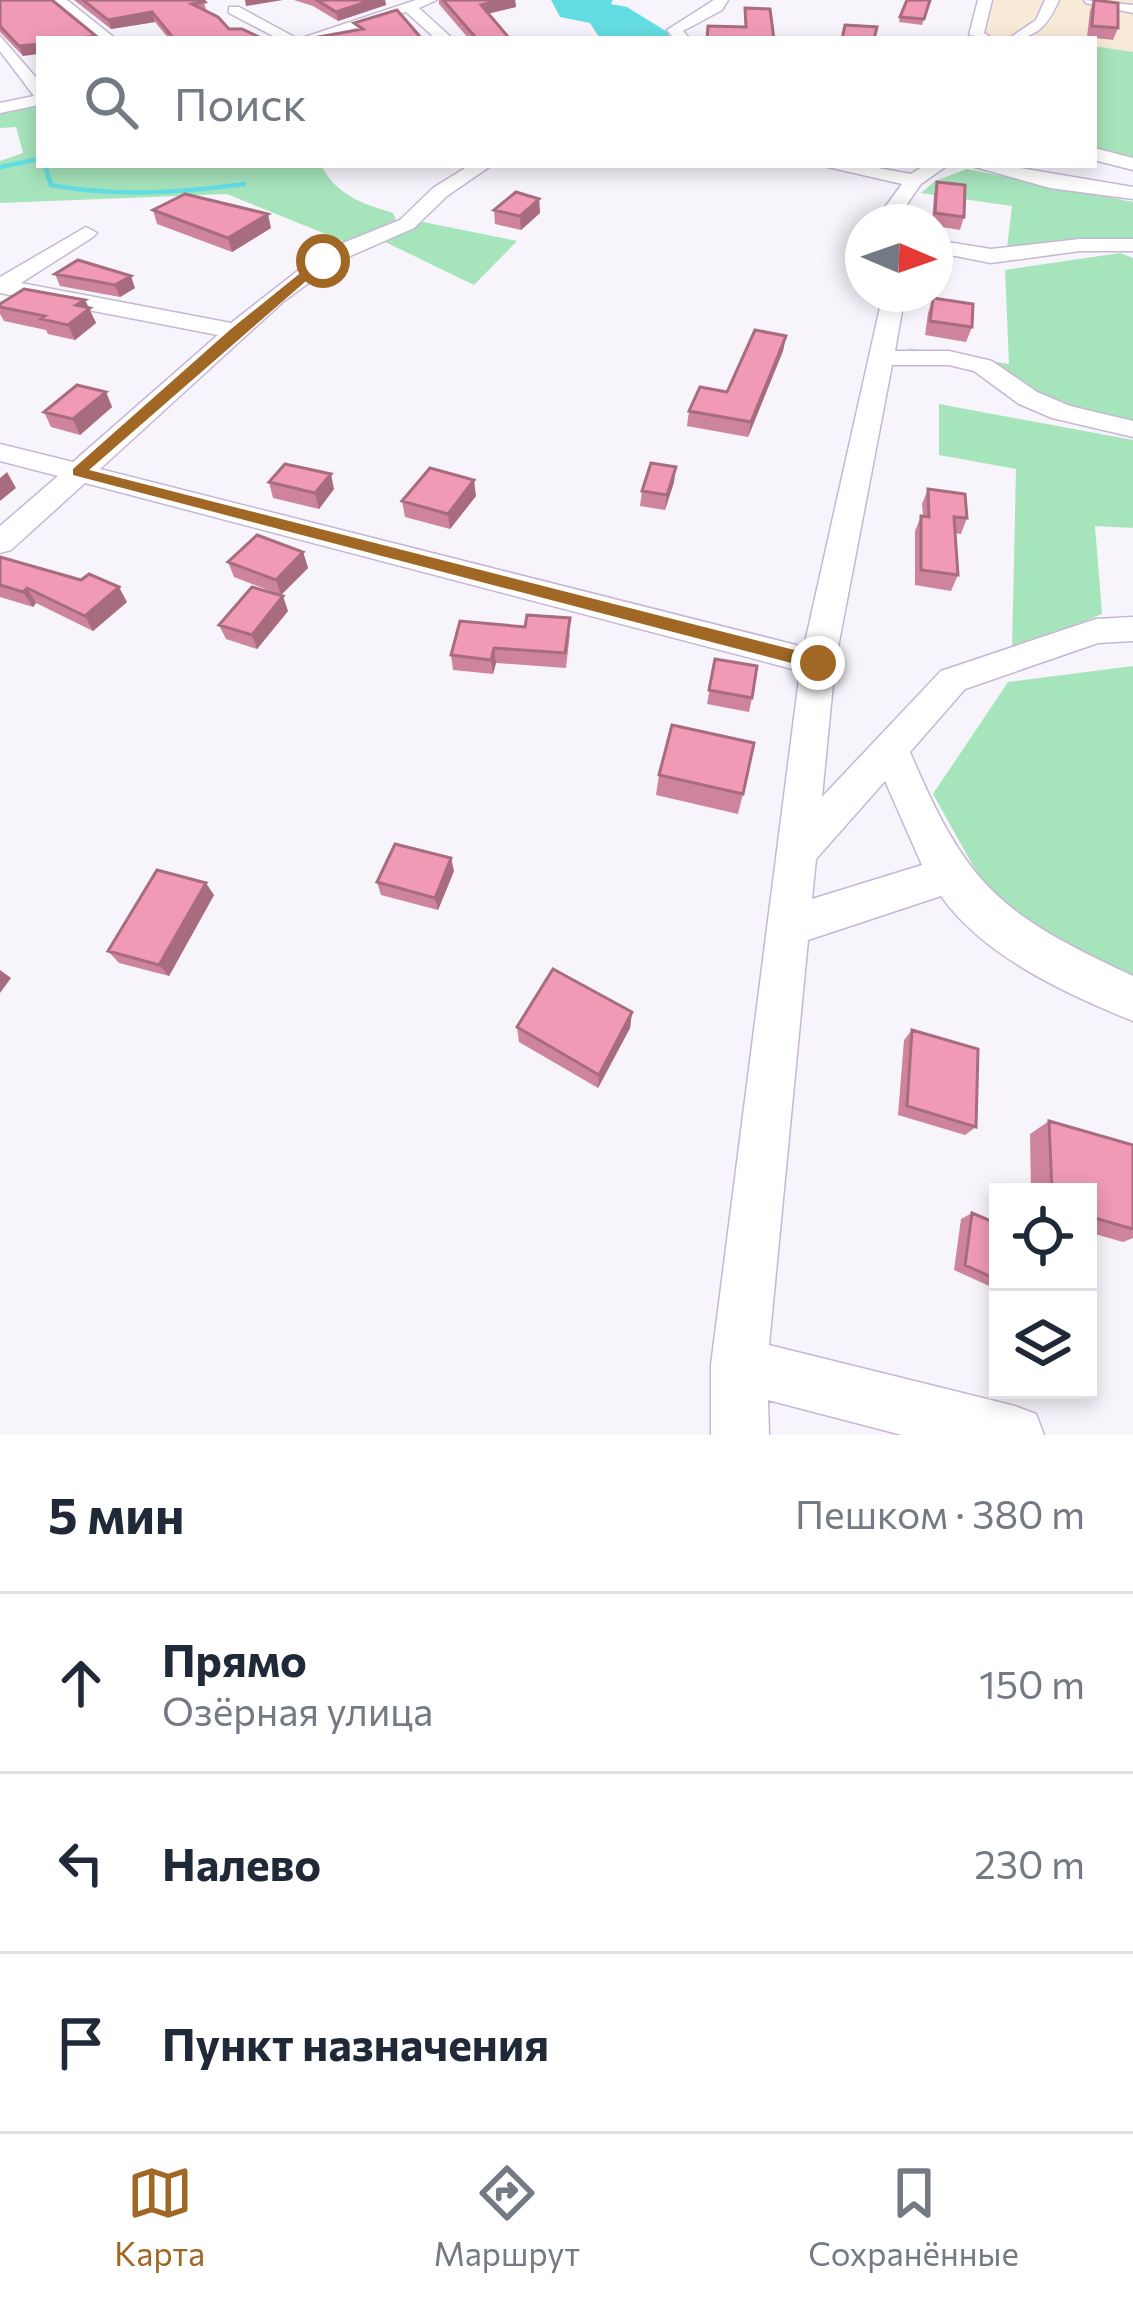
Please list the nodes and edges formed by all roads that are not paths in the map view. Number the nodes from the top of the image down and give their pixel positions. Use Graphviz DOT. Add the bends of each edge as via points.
graph roads {
  1 [pos="58,0"];
  2 [pos="430,0"];
  3 [pos="721,0"];
  4 [pos="985,0"];
  5 [pos="1052,0"];
  6 [pos="1091,0"];
  7 [pos="367,8"];
  8 [pos="411,9"];
  9 [pos="1133,9"];
  10 [pos="234,10"];
  11 [pos="386,17"];
  12 [pos="337,35"];
  13 [pos="104,36"];
  14 [pos="284,36"];
  15 [pos="442,36"];
  16 [pos="679,36"];
  17 [pos="980,36"];
  18 [pos="1021,36"];
  19 [pos="0,41"];
  20 [pos="36,92"];
  21 [pos="36,97"];
  22 [pos="0,108"];
  23 [pos="1097,155"];
  24 [pos="1133,164"];
  25 [pos="478,168"];
  26 [pos="845,168"];
  27 [pos="934,168"];
  28 [pos="990,168"];
  29 [pos="914,180"];
  30 [pos="1133,193"];
  31 [pos="897,204"];
  32 [pos="86,233"];
  33 [pos="1133,245"];
  34 [pos="953,249"];
  35 [pos="1,286"];
  36 [pos="890,312"];
  37 [pos="235,332"];
  38 [pos="879,358"];
  39 [pos="1133,429"];
  40 [pos="0,452"];
  41 [pos="78,472"];
  42 [pos="0,543"];
  43 [pos="1133,629"];
  44 [pos="818,663"];
  45 [pos="890,748"];
  46 [pos="797,852"];
  47 [pos="952,872"];
  48 [pos="788,926"];
  49 [pos="1133,999"];
  50 [pos="739,1365"];
  51 [pos="740,1435"];
  52 [pos="1015,1435"];
  1 -- 13 [label="street"];
  2 -- 8 [label="street"];
  3 -- 16 [label="street" via="674,30"];
  4 -- 17 [label="street"];
  5 -- 18 [label="street" via="1042,22"];
  6 -- 9 [label="street"];
  7 -- 11 [label="street"];
  8 -- 11 [label="street"];
  8 -- 15 [label="street"];
  10 -- 14 [label="street"];
  11 -- 12 [label="street"];
  19 -- 20 [label="street"];
  21 -- 22 [label="street"];
  23 -- 24 [label="street"];
  25 -- 37 [label="street" via="407,224 323,261"];
  26 -- 29 [label="street"];
  27 -- 29 [label="street"];
  28 -- 30 [label="street"];
  29 -- 31 [label="street"];
  32 -- 35 [label="street"];
  33 -- 34 [label="street" via="991,256"];
  35 -- 37 [label="street"];
  36 -- 38 [label="street"];
  37 -- 41 [label="street"];
  38 -- 39 [label="street" via="983,366 1061,412"];
  38 -- 44 [label="street"];
  40 -- 41 [label="street"];
  41 -- 42 [label="street"];
  41 -- 44 [label="street"];
  43 -- 45 [label="street" via="1096,631 953,680"];
  44 -- 46 [label="street"];
  45 -- 46 [label="street"];
  45 -- 47 [label="street"];
  46 -- 48 [label="street"];
  47 -- 48 [label="street"];
  47 -- 49 [label="street" via="972,903 1067,968"];
  48 -- 50 [label="street"];
  50 -- 51 [label="street"];
  50 -- 52 [label="street"];
}
